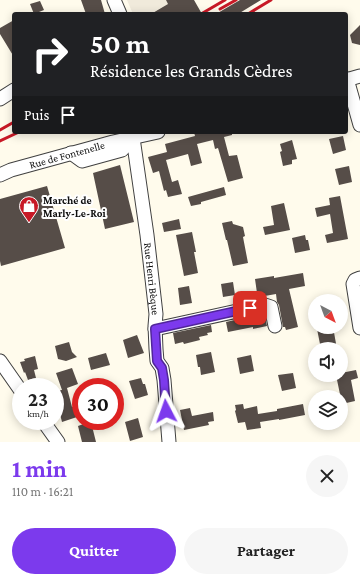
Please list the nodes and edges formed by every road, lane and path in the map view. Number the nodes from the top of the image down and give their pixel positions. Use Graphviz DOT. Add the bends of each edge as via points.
graph roads {
  1 [pos="114,0"];
  2 [pos="119,12"];
  3 [pos="360,76"];
  4 [pos="348,80"];
  5 [pos="348,83"];
  6 [pos="12,91"];
  7 [pos="0,99"];
  8 [pos="360,125"];
  9 [pos="150,134"];
  10 [pos="133,138"];
  11 [pos="0,175"];
  12 [pos="360,278"];
  13 [pos="275,326"];
  14 [pos="360,328"];
  15 [pos="155,329"];
  16 [pos="0,361"];
  17 [pos="12,378"];
  18 [pos="49,430"];
  19 [pos="58,442"];
  20 [pos="168,442"];
  1 -- 2 [label="street"];
  3 -- 4 [label="street"];
  5 -- 8 [label="street"];
  6 -- 7 [label="street"];
  9 -- 10 [label="street, Rue de Fontenelle"];
  10 -- 11 [label="street, Rue de Fontenelle" via="71,153"];
  10 -- 15 [label="street, Rue Henri Bèque" via="147,235 156,314"];
  12 -- 14 [label="street" via="353,284"];
  13 -- 15 [label="street" via="271,307 265,305"];
  15 -- 20 [label="street, Rue Henri Bèque" via="157,361 162,368 164,380"];
  16 -- 17 [label="street"];
  18 -- 19 [label="street"];
}
